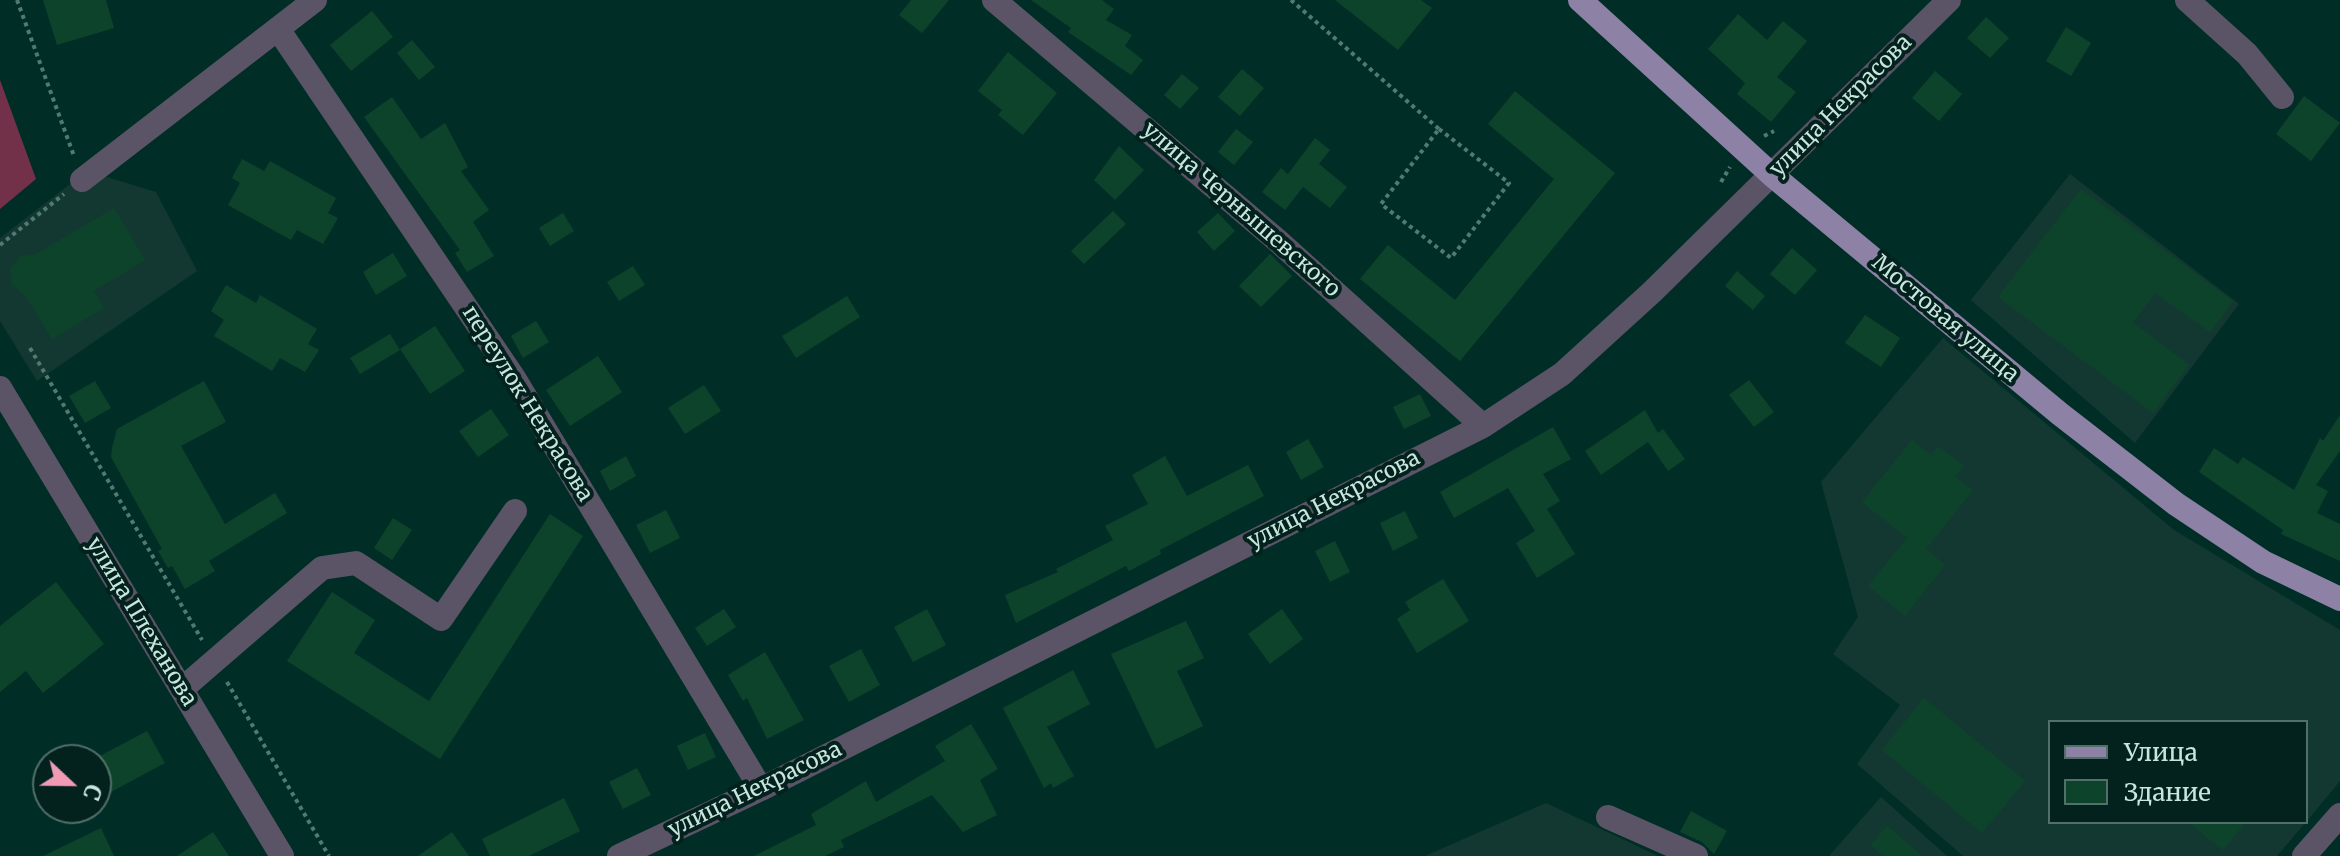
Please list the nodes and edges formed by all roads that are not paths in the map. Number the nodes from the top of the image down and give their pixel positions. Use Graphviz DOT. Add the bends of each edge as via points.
graph roads {
  1 [pos="315,0"];
  2 [pos="994,0"];
  3 [pos="1580,0"];
  4 [pos="1949,0"];
  5 [pos="2187,0"];
  6 [pos="278,29"];
  7 [pos="2282,97"];
  8 [pos="1772,175"];
  9 [pos="82,180"];
  10 [pos="0,388"];
  11 [pos="1483,426"];
  12 [pos="515,511"];
  13 [pos="2340,599"];
  14 [pos="182,689"];
  15 [pos="761,789"];
  16 [pos="2340,815"];
  17 [pos="1608,817"];
  18 [pos="282,856"];
  19 [pos="619,856"];
  20 [pos="1696,856"];
  21 [pos="2304,856"];
  1 -- 6 [label="street"];
  2 -- 11 [label="street, улица Чернышевского" via="1278,241"];
  3 -- 8 [label="main road, Мостовая улица"];
  4 -- 8 [label="street, улица Некрасова"];
  5 -- 7 [label="street" via="2247,54"];
  6 -- 9 [label="street"];
  6 -- 15 [label="street, переулок Некрасова" via="514,378"];
  8 -- 11 [label="street, улица Некрасова" via="1562,374"];
  8 -- 13 [label="main road, Мостовая улица" via="2176,504 2263,562"];
  10 -- 14 [label="street, улица Плеханова"];
  11 -- 15 [label="street, улица Некрасова"];
  12 -- 14 [label="street" via="441,619 356,563 322,568"];
  14 -- 18 [label="street, улица Плеханова"];
  15 -- 19 [label="street, улица Некрасова"];
  16 -- 21 [label="street"];
  17 -- 20 [label="street"];
}
